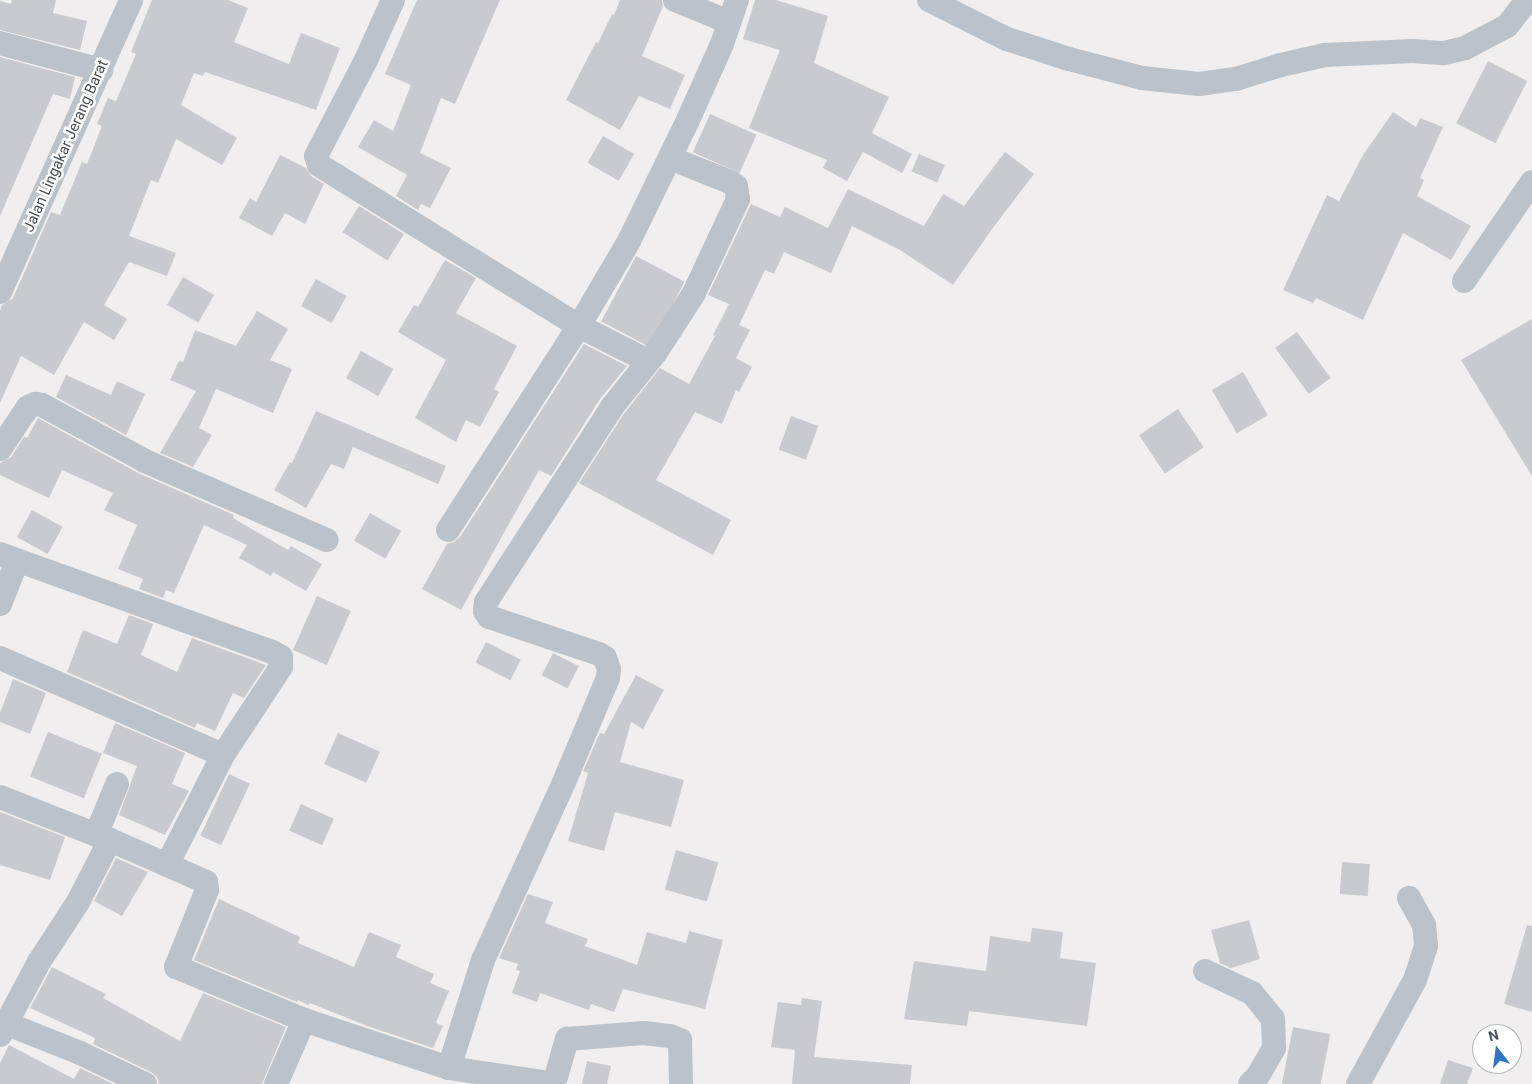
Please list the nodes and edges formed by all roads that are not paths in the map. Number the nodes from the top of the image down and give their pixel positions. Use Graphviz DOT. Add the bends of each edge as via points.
graph roads {
  1 [pos="131,0"];
  2 [pos="393,0"];
  3 [pos="675,0"];
  4 [pos="738,0"];
  5 [pos="929,0"];
  6 [pos="1527,0"];
  7 [pos="729,22"];
  8 [pos="0,43"];
  9 [pos="101,70"];
  10 [pos="670,158"];
  11 [pos="1532,182"];
  12 [pos="8,251"];
  13 [pos="1464,280"];
  14 [pos="0,292"];
  15 [pos="579,326"];
  16 [pos="648,361"];
  17 [pos="0,450"];
  18 [pos="448,530"];
  19 [pos="327,540"];
  20 [pos="8,557"];
  21 [pos="0,604"];
  22 [pos="0,658"];
  23 [pos="223,755"];
  24 [pos="117,784"];
  25 [pos="0,797"];
  26 [pos="103,837"];
  27 [pos="167,865"];
  28 [pos="1409,898"];
  29 [pos="1205,971"];
  30 [pos="304,1020"];
  31 [pos="2,1026"];
  32 [pos="449,1068"];
  33 [pos="145,1084"];
  34 [pos="276,1084"];
  35 [pos="681,1084"];
  36 [pos="1250,1084"];
  37 [pos="1358,1084"];
  1 -- 9 [label="street, Jalan Lingakar Jerang Barat"];
  2 -- 15 [label="street" via="317,154 319,165"];
  3 -- 7 [label="street"];
  4 -- 7 [label="street"];
  5 -- 6 [label="street" via="1007,39 1070,59 1142,78 1199,84 1236,79 1326,55 1444,52 1464,48 1507,26"];
  7 -- 10 [label="street"];
  8 -- 9 [label="street"];
  9 -- 12 [label="street, Jalan Lingakar Jerang Barat" via="30,228"];
  10 -- 15 [label="street" via="629,241"];
  10 -- 16 [label="street" via="730,182 736,186 738,199 694,293"];
  11 -- 13 [label="street"];
  12 -- 14 [label="street, Jalan Lingakar Jerang Barat"];
  15 -- 16 [label="street"];
  15 -- 18 [label="street"];
  16 -- 32 [label="street" via="612,407 486,602 485,611 489,617 599,654 605,658 609,670 564,782 483,960"];
  17 -- 19 [label="street" via="28,407 42,405 145,461"];
  20 -- 21 [label="street"];
  20 -- 23 [label="street" via="272,652 281,658 281,667"];
  22 -- 23 [label="street"];
  23 -- 27 [label="street"];
  24 -- 26 [label="street"];
  25 -- 26 [label="street"];
  26 -- 27 [label="street"];
  26 -- 31 [label="street" via="78,902"];
  27 -- 30 [label="street" via="204,881 208,887 176,967"];
  28 -- 37 [label="street" via="1424,925 1426,946 1415,980"];
  29 -- 36 [label="street" via="1252,993 1273,1019 1274,1048"];
  30 -- 32 [label="street"];
  30 -- 34 [label="street"];
  31 -- 33 [label="street" via="80,1053"];
  32 -- 35 [label="street" via="549,1083 556,1077 567,1039 644,1033 680,1040"];
}
